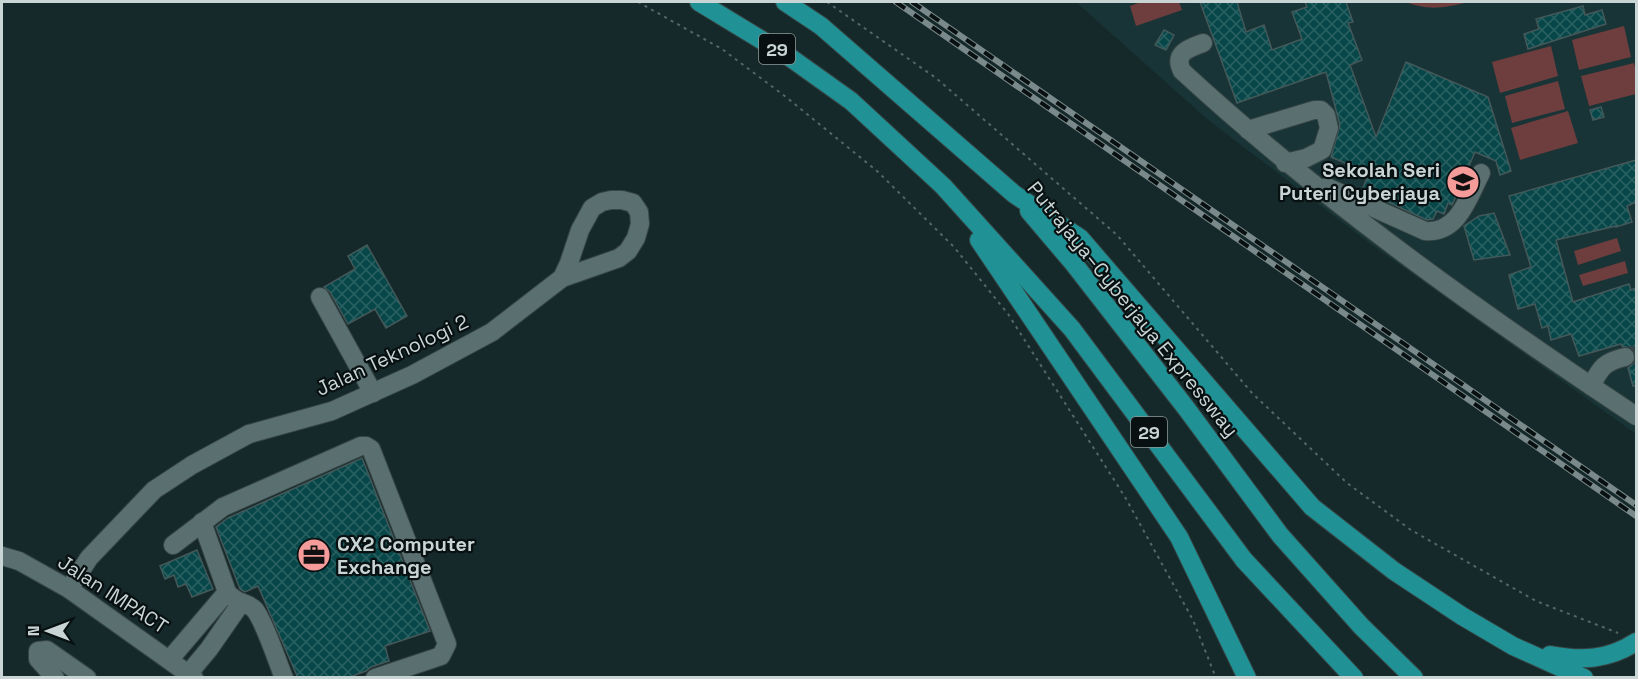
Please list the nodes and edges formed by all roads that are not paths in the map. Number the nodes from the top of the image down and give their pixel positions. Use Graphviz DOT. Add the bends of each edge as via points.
graph roads {
  1 [pos="699,2"];
  2 [pos="785,2"];
  3 [pos="1203,43"];
  4 [pos="1248,130"];
  5 [pos="1292,168"];
  6 [pos="1481,174"];
  7 [pos="943,186"];
  8 [pos="1014,194"];
  9 [pos="1425,231"];
  10 [pos="1413,260"];
  11 [pos="562,278"];
  12 [pos="320,297"];
  13 [pos="1625,357"];
  14 [pos="1591,386"];
  15 [pos="373,393"];
  16 [pos="1636,416"];
  17 [pos="202,522"];
  18 [pos="173,545"];
  19 [pos="2,556"];
  20 [pos="69,589"];
  21 [pos="234,598"];
  22 [pos="1636,642"];
  23 [pos="1513,646"];
  24 [pos="181,671"];
  25 [pos="55,678"];
  26 [pos="87,678"];
  27 [pos="284,678"];
  28 [pos="375,678"];
  29 [pos="1247,678"];
  30 [pos="1354,678"];
  31 [pos="1414,678"];
  32 [pos="1584,678"];
  1 -- 7 [label="highway, 29" via="788,56 851,101"];
  2 -- 8 [label="highway, Putrajaya–Cyberjaya Expressway / 29" via="820,26"];
  3 -- 4 [label="street" via="1178,58 1182,71"];
  4 -- 5 [label="street"];
  4 -- 5 [label="street" via="1321,110 1329,120 1322,150"];
  5 -- 9 [label="street"];
  5 -- 10 [label="street"];
  6 -- 9 [label="street" via="1456,220 1448,227"];
  7 -- 29 [label="highway" via="1179,537"];
  7 -- 30 [label="highway, 29" via="1072,329 1244,560"];
  8 -- 23 [label="highway" via="1080,238 1312,507 1418,588"];
  8 -- 31 [label="highway, Putrajaya–Cyberjaya Expressway / 29" via="1074,264 1280,535 1361,626"];
  9 -- 10 [label="street"];
  10 -- 14 [label="street"];
  11 -- 11 [label="street, Jalan Teknologi 2" via="579,230 592,208 611,200 633,203 640,224 628,251 606,264"];
  11 -- 15 [label="street, Jalan Teknologi 2" via="492,332"];
  12 -- 15 [label="street"];
  13 -- 14 [label="street" via="1603,365"];
  14 -- 16 [label="street"];
  15 -- 20 [label="street, Jalan Teknologi 2" via="332,411 249,434 192,465 154,490 89,558"];
  17 -- 18 [label="street"];
  17 -- 21 [label="street"];
  17 -- 28 [label="street" via="234,502 361,446 371,449 447,644 441,656"];
  19 -- 20 [label="street, Jalan IMPACT" via="19,561"];
  20 -- 24 [label="street, Jalan IMPACT"];
  21 -- 24 [label="street" via="209,649"];
  21 -- 27 [label="street" via="254,608"];
  22 -- 23 [label="highway" via="1617,653 1587,659 1551,656"];
  23 -- 32 [label="highway"];
  25 -- 26 [label="street" via="38,659 38,651 47,650"];
}
